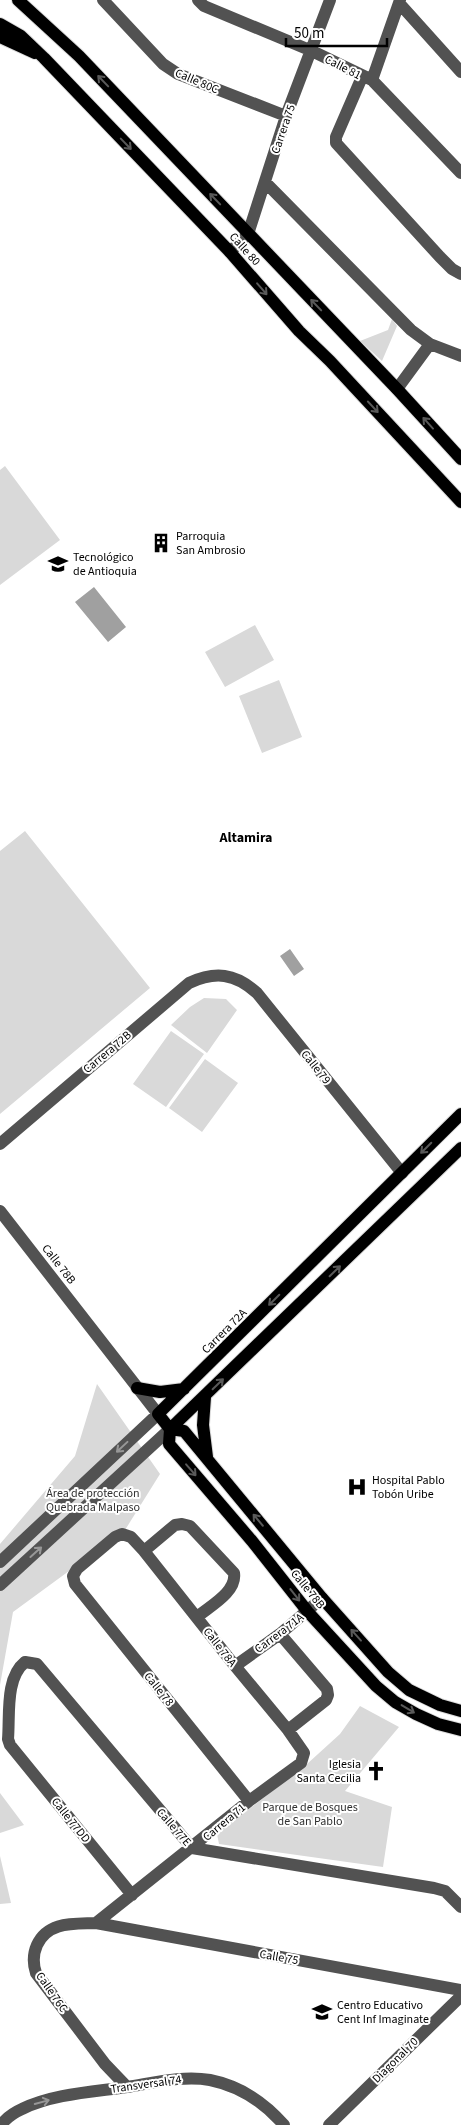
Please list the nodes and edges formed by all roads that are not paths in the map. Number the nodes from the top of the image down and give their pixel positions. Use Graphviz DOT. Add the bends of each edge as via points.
graph roads {
  1 [pos="18,0"];
  2 [pos="103,0"];
  3 [pos="198,0"];
  4 [pos="330,0"];
  5 [pos="399,2"];
  6 [pos="0,24"];
  7 [pos="0,37"];
  8 [pos="312,51"];
  9 [pos="44,58"];
  10 [pos="461,72"];
  11 [pos="367,79"];
  12 [pos="286,116"];
  13 [pos="461,174"];
  14 [pos="265,182"];
  15 [pos="248,234"];
  16 [pos="230,252"];
  17 [pos="461,274"];
  18 [pos="430,344"];
  19 [pos="461,356"];
  20 [pos="397,389"];
  21 [pos="461,459"];
  22 [pos="461,502"];
  23 [pos="221,975"];
  24 [pos="461,1114"];
  25 [pos="0,1144"];
  26 [pos="461,1148"];
  27 [pos="402,1173"];
  28 [pos="0,1211"];
  29 [pos="137,1388"];
  30 [pos="184,1390"];
  31 [pos="205,1397"];
  32 [pos="158,1414"];
  33 [pos="170,1429"];
  34 [pos="208,1460"];
  35 [pos="252,1541"];
  36 [pos="144,1551"];
  37 [pos="289,1557"];
  38 [pos="0,1562"];
  39 [pos="73,1576"];
  40 [pos="0,1585"];
  41 [pos="322,1598"];
  42 [pos="308,1612"];
  43 [pos="197,1617"];
  44 [pos="280,1634"];
  45 [pos="37,1664"];
  46 [pos="235,1666"];
  47 [pos="461,1711"];
  48 [pos="288,1730"];
  49 [pos="461,1730"];
  50 [pos="304,1758"];
  51 [pos="249,1801"];
  52 [pos="192,1848"];
  53 [pos="132,1895"];
  54 [pos="461,1907"];
  55 [pos="96,1923"];
  56 [pos="461,1990"];
  57 [pos="461,1996"];
  58 [pos="127,2087"];
  59 [pos="1,2125"];
  60 [pos="284,2125"];
  61 [pos="329,2125"];
  15 -- 1 [label="main road, Calle 80, one-way" via="79,56"];
  2 -- 12 [label="street, Calle 80C" via="163,64 178,74"];
  3 -- 8 [label="street, Calle 81" via="204,6"];
  4 -- 8 [label="street, Carrera 75"];
  5 -- 10 [label="street"];
  5 -- 11 [label="street"];
  6 -- 9 [label="main road, Calle 80" via="21,36"];
  7 -- 9 [label="main road"];
  8 -- 11 [label="street, Calle 81"];
  8 -- 12 [label="street, Carrera 75"];
  9 -- 16 [label="main road, Calle 80, one-way"];
  11 -- 13 [label="street, Calle 81"];
  11 -- 17 [label="street" via="336,141 440,258"];
  12 -- 14 [label="street, Carrera 75"];
  14 -- 15 [label="street, Carrera 75"];
  14 -- 18 [label="street" via="411,330"];
  15 -- 16 [label="street, Carrera 75"];
  20 -- 15 [label="main road, Calle 80, one-way"];
  16 -- 22 [label="main road, Calle 80, one-way" via="299,331"];
  18 -- 19 [label="street"];
  18 -- 20 [label="street"];
  21 -- 20 [label="main road, Calle 80, one-way"];
  23 -- 25 [label="street, Carrera 72B" via="204,976 189,984"];
  23 -- 27 [label="street, Calle 79" via="236,978 257,993"];
  24 -- 27 [label="main road, Carrera 72A, one-way"];
  31 -- 26 [label="main road, one-way"];
  27 -- 30 [label="main road, Carrera 72A, one-way"];
  28 -- 29 [label="street, Calle 78B"];
  29 -- 30 [label="main road" via="160,1392"];
  29 -- 32 [label="street, Calle 78B"];
  30 -- 32 [label="main road, Carrera 72A"];
  31 -- 33 [label="main road"];
  31 -- 34 [label="main road" via="203,1425"];
  32 -- 33 [label="main road, Calle 78B"];
  32 -- 38 [label="street, Carrera 72A, one-way"];
  33 -- 34 [label="main road, Calle 78B" via="184,1431"];
  33 -- 35 [label="main road, Calle 78B, one-way" via="168,1444"];
  40 -- 33 [label="street, one-way"];
  37 -- 34 [label="main road, Calle 78B, one-way"];
  35 -- 37 [label="main road" via="276,1558"];
  35 -- 42 [label="main road, Calle 78B, one-way"];
  36 -- 39 [label="street, Calle 78A" via="131,1537 122,1534 77,1569"];
  36 -- 43 [label="street, Calle 78A"];
  36 -- 43 [label="street" via="175,1525 182,1524 190,1526 234,1572 231,1588"];
  37 -- 41 [label="main road, Calle 78B"];
  39 -- 51 [label="street, Calle 78" via="75,1584"];
  41 -- 42 [label="street, Carrera 71A"];
  47 -- 41 [label="main road, Calle 78B, one-way" via="440,1706 409,1690 388,1672"];
  42 -- 44 [label="street, Carrera 71A"];
  42 -- 49 [label="main road, Calle 78B, one-way" via="389,1697 416,1714"];
  43 -- 46 [label="street, Calle 78A"];
  44 -- 46 [label="street, Carrera 71A"];
  44 -- 48 [label="street" via="327,1689 328,1695"];
  45 -- 52 [label="street, Calle 77E"];
  45 -- 53 [label="street, Calle 77DD" via="25,1662 17,1669 12,1683 10,1745"];
  46 -- 48 [label="street, Calle 78A"];
  48 -- 50 [label="street, Calle 78A"];
  50 -- 51 [label="street, Carrera 71"];
  51 -- 52 [label="street, Carrera 71"];
  52 -- 53 [label="street, Carrera 71"];
  52 -- 54 [label="street, Calle 77E" via="434,1888 445,1891"];
  53 -- 55 [label="street, Carrera 71"];
  55 -- 56 [label="street, Calle 75"];
  55 -- 58 [label="street, Calle 76C" via="68,1924 50,1930 36,1948 34,1968 99,2056"];
  57 -- 61 [label="street, Diagonal 70"];
  59 -- 58 [label="street, Transversal 74, one-way" via="11,2115 34,2104"];
  58 -- 60 [label="street, Transversal 74" via="198,2078 220,2082 264,2104"];
}
